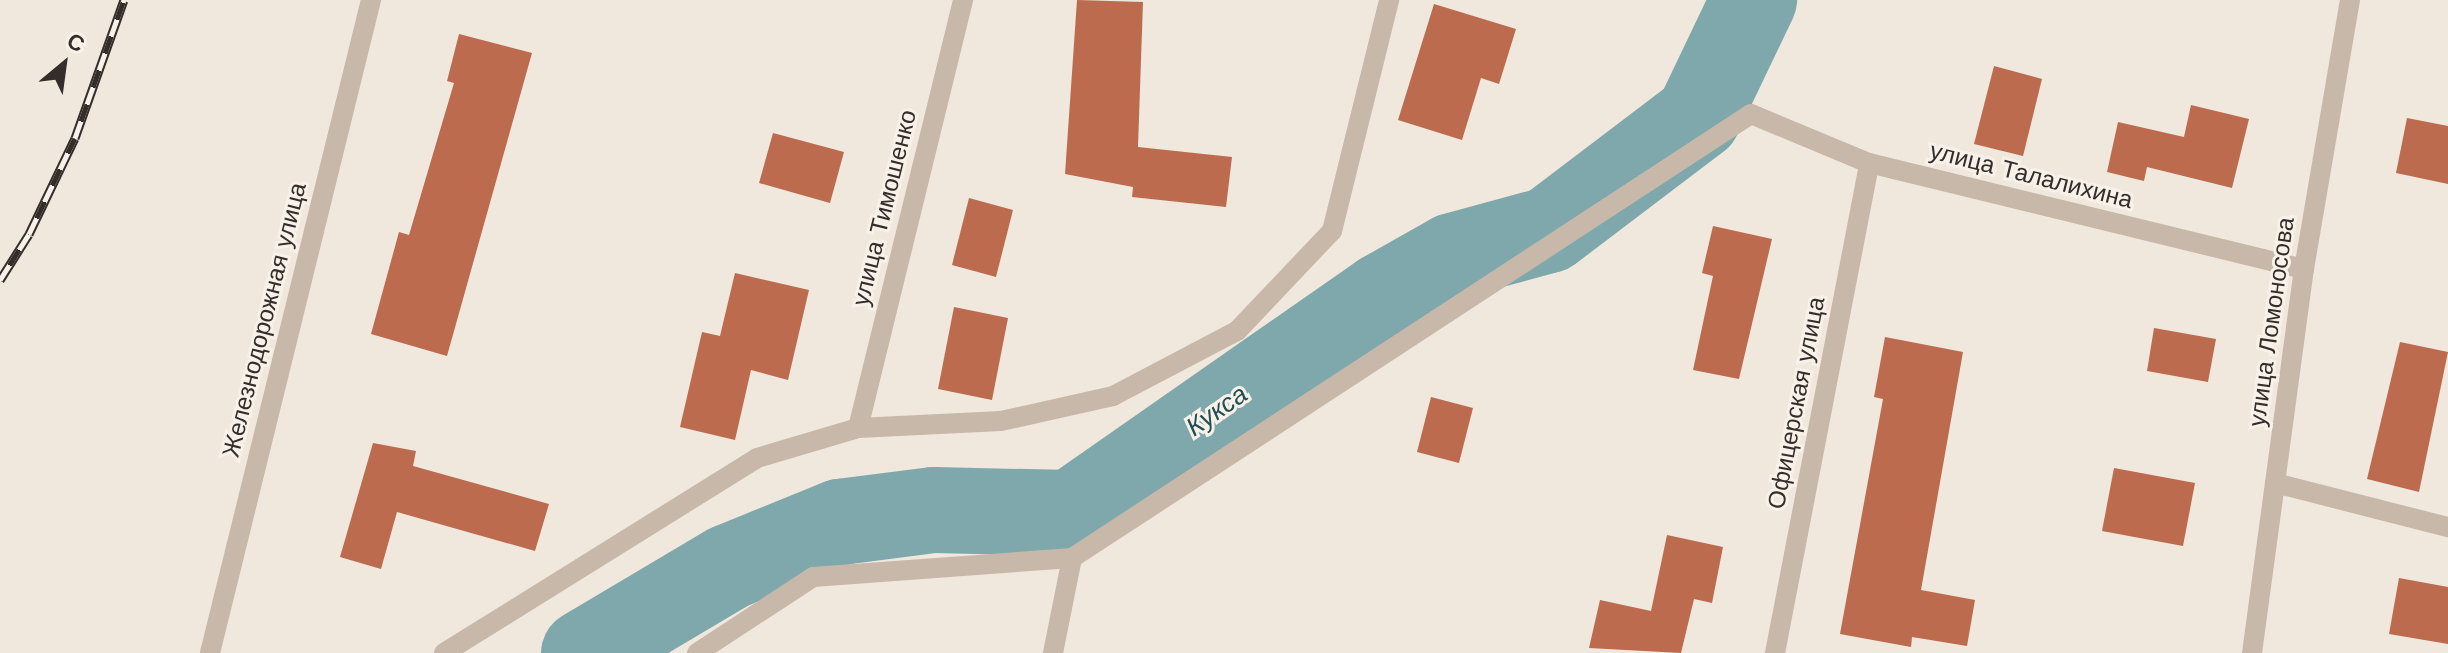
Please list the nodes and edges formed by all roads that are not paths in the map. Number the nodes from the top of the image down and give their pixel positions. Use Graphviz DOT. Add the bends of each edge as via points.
graph roads {
  1 [pos="371,0"];
  2 [pos="963,0"];
  3 [pos="1389,0"];
  4 [pos="2350,0"];
  5 [pos="1869,163"];
  6 [pos="2304,269"];
  7 [pos="858,428"];
  8 [pos="2275,483"];
  9 [pos="2448,527"];
  10 [pos="1072,558"];
  11 [pos="210,653"];
  12 [pos="444,653"];
  13 [pos="697,653"];
  14 [pos="1053,653"];
  15 [pos="1775,653"];
  16 [pos="2252,653"];
  1 -- 11 [label="street, Железнодорожная улица"];
  2 -- 7 [label="street, улица Тимошенко"];
  3 -- 7 [label="street" via="1332,231 1237,331 1113,396 1001,421"];
  4 -- 6 [label="street, улица Ломоносова"];
  5 -- 6 [label="street, улица Талалихина"];
  5 -- 10 [label="street, улица Талалихина" via="1751,114"];
  5 -- 15 [label="street, Офицерская улица"];
  6 -- 8 [label="street, улица Ломоносова"];
  7 -- 12 [label="street" via="757,458"];
  8 -- 9 [label="street"];
  8 -- 16 [label="street, улица Ломоносова"];
  10 -- 13 [label="street" via="813,577"];
  10 -- 14 [label="street"];
}
